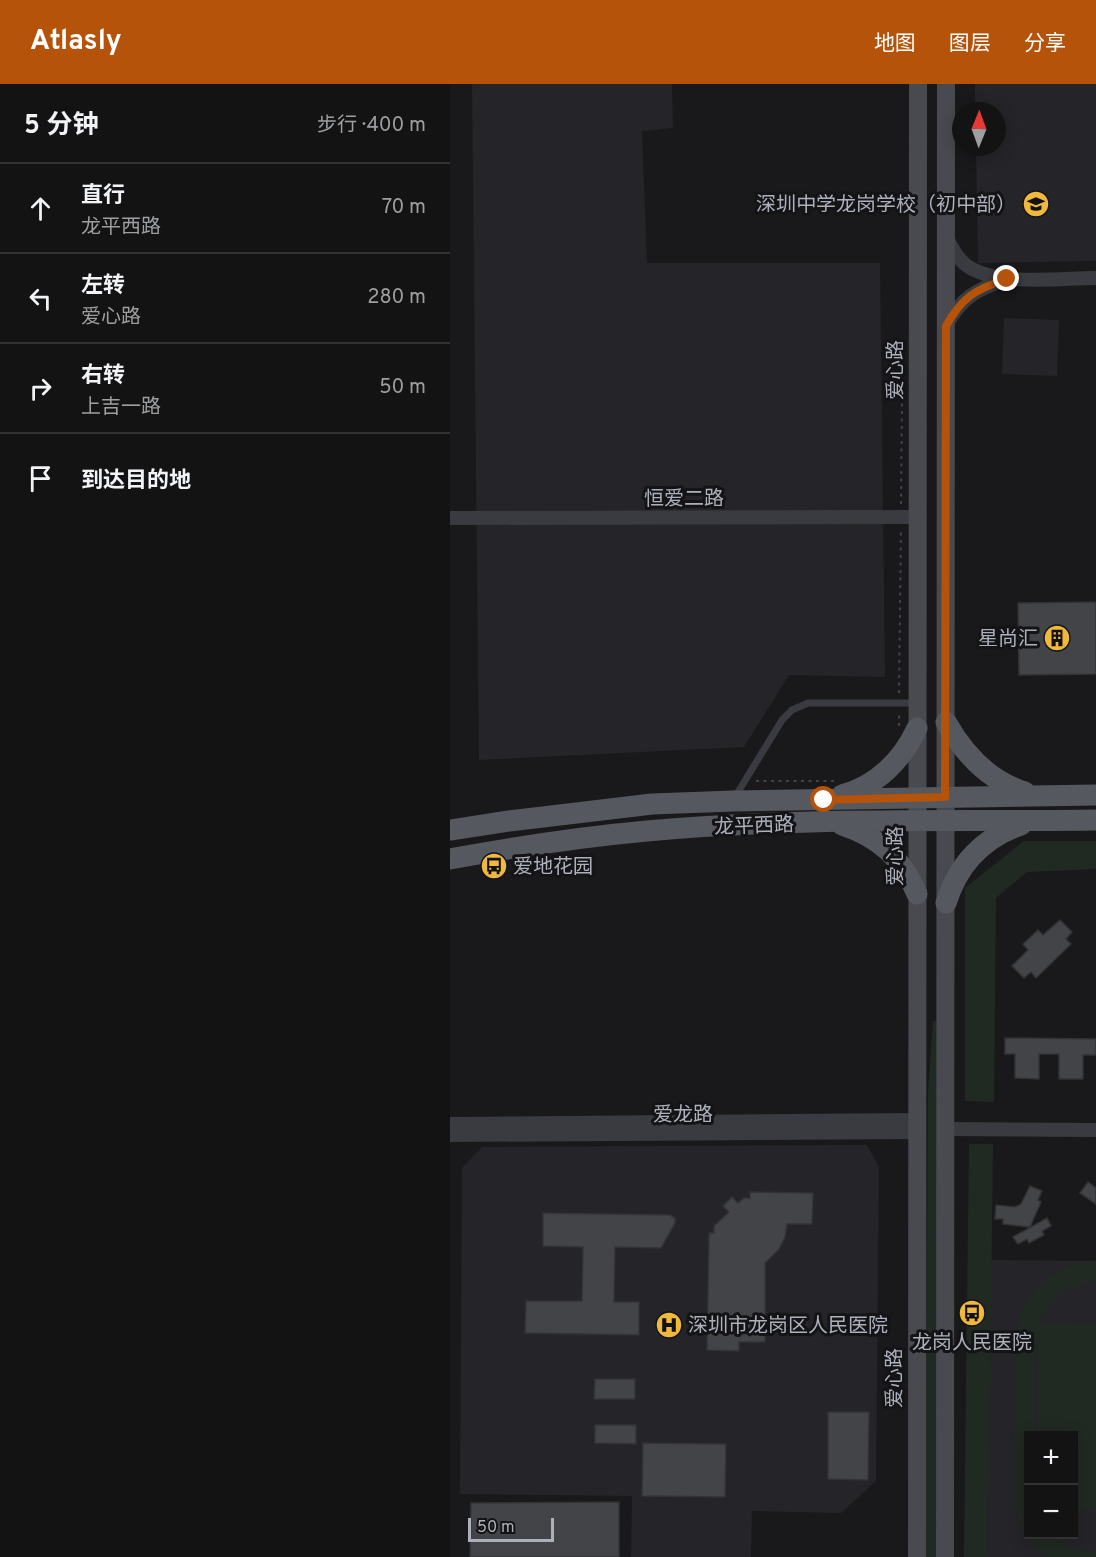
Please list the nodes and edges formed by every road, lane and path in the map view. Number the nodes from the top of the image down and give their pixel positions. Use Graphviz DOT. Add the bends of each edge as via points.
graph roads {
  1 [pos="918,84"];
  2 [pos="946,84"];
  3 [pos="946,235"];
  4 [pos="1096,278"];
  5 [pos="1007,279"];
  6 [pos="946,326"];
  7 [pos="902,400"];
  8 [pos="450,518"];
  9 [pos="909,518"];
  10 [pos="899,703"];
  11 [pos="917,703"];
  12 [pos="946,731"];
  13 [pos="911,734"];
  14 [pos="745,781"];
  15 [pos="829,790"];
  16 [pos="1034,795"];
  17 [pos="1096,795"];
  18 [pos="945,797"];
  19 [pos="918,798"];
  20 [pos="733,801"];
  21 [pos="1096,820"];
  22 [pos="1036,821"];
  23 [pos="833,822"];
  24 [pos="917,822"];
  25 [pos="946,822"];
  26 [pos="450,831"];
  27 [pos="453,862"];
  28 [pos="917,894"];
  29 [pos="945,903"];
  30 [pos="450,1124"];
  31 [pos="917,1126"];
  32 [pos="945,1129"];
  33 [pos="1096,1130"];
  34 [pos="450,1135"];
  35 [pos="916,1557"];
  36 [pos="945,1557"];
  1 -- 9 [label="main road, 爱心路"];
  2 -- 3 [label="main road"];
  3 -- 5 [label="street" via="955,254 967,266"];
  3 -- 6 [label="main road"];
  4 -- 5 [label="street"];
  5 -- 6 [label="street" via="968,296"];
  6 -- 12 [label="main road"];
  7 -- 9 [label="path"];
  8 -- 9 [label="street, 恒爱二路"];
  9 -- 10 [label="path"];
  9 -- 11 [label="main road, 爱心路"];
  10 -- 11 [label="lane"];
  10 -- 13 [label="path"];
  10 -- 14 [label="lane" via="808,703 792,710"];
  11 -- 13 [label="main road, 爱心路"];
  12 -- 13 [label="main road" via="940,752 931,755 923,752"];
  12 -- 16 [label="main road" via="981,767 1014,789"];
  12 -- 18 [label="main road"];
  13 -- 15 [label="main road" via="903,754 881,776 849,793"];
  13 -- 19 [label="main road, 爱心路"];
  14 -- 15 [label="path"];
  14 -- 20 [label="lane"];
  15 -- 19 [label="main road, 龙平西路"];
  15 -- 20 [label="main road, 龙平西路"];
  16 -- 17 [label="main road, 龙平西路"];
  16 -- 18 [label="main road, 龙平西路"];
  18 -- 19 [label="main road, 龙平西路"];
  18 -- 25 [label="main road"];
  19 -- 24 [label="main road, 爱心路"];
  20 -- 26 [label="main road, 龙平西路" via="630,807"];
  21 -- 22 [label="main road, 龙平西路"];
  22 -- 25 [label="main road, 龙平西路"];
  22 -- 29 [label="main road" via="1003,832 975,853 957,874"];
  23 -- 24 [label="main road, 龙平西路"];
  23 -- 27 [label="main road, 龙平西路" via="647,831 499,850"];
  23 -- 28 [label="main road" via="855,829 890,852 910,876"];
  24 -- 25 [label="main road, 龙平西路"];
  24 -- 28 [label="main road, 爱心路"];
  25 -- 29 [label="main road"];
  28 -- 31 [label="main road, 爱心路"];
  29 -- 32 [label="main road"];
  30 -- 31 [label="street, 爱龙路"];
  31 -- 34 [label="street, 爱龙路"];
  31 -- 35 [label="main road, 爱心路"];
  32 -- 33 [label="street"];
  32 -- 36 [label="main road"];
}
